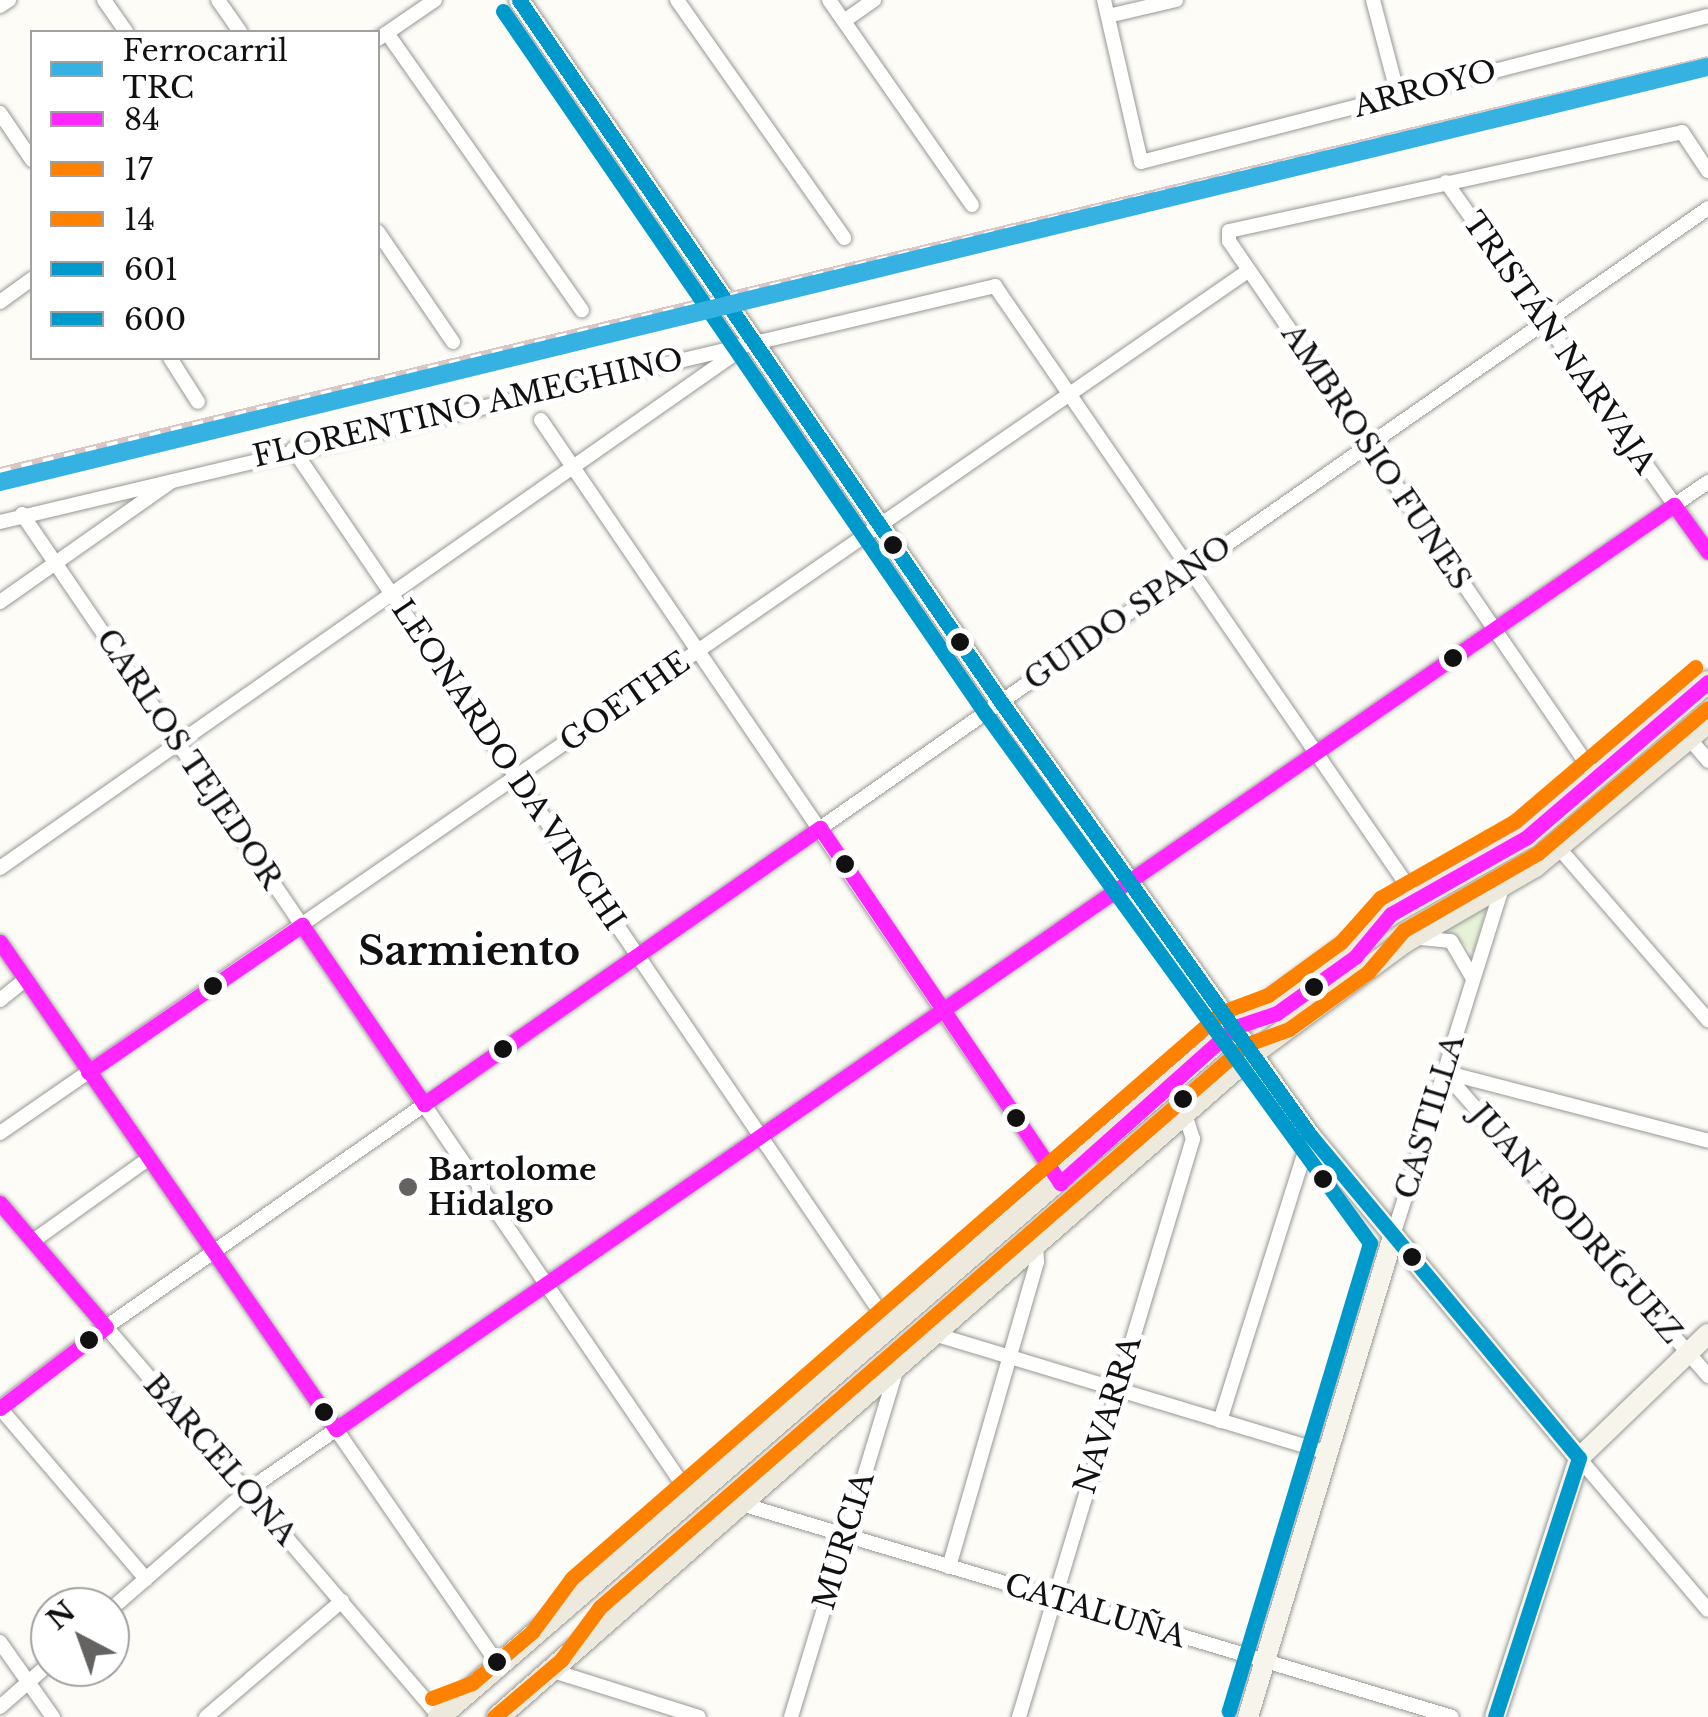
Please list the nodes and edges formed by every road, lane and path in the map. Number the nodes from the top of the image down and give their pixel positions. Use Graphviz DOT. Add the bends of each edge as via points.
graph roads {
  1 [pos="8,0"];
  2 [pos="104,0"];
  3 [pos="218,0"];
  4 [pos="435,0"];
  5 [pos="518,0"];
  6 [pos="677,0"];
  7 [pos="829,0"];
  8 [pos="874,0"];
  9 [pos="1104,0"];
  10 [pos="1176,0"];
  11 [pos="1373,0"];
  12 [pos="0,6"];
  13 [pos="1108,16"];
  14 [pos="1708,16"];
  15 [pos="844,21"];
  16 [pos="125,30"];
  17 [pos="239,30"];
  18 [pos="382,36"];
  19 [pos="1398,95"];
  20 [pos="0,113"];
  21 [pos="30,157"];
  22 [pos="1708,171"];
  23 [pos="1446,182"];
  24 [pos="972,205"];
  25 [pos="1708,208"];
  26 [pos="380,235"];
  27 [pos="844,238"];
  28 [pos="1249,270"];
  29 [pos="30,280"];
  30 [pos="0,302"];
  31 [pos="582,310"];
  32 [pos="1543,323"];
  33 [pos="453,342"];
  34 [pos="743,344"];
  35 [pos="171,360"];
  36 [pos="1069,395"];
  37 [pos="198,402"];
  38 [pos="541,420"];
  39 [pos="1368,445"];
  40 [pos="293,450"];
  41 [pos="574,466"];
  42 [pos="178,477"];
  43 [pos="1708,482"];
  44 [pos="1674,505"];
  45 [pos="22,514"];
  46 [pos="0,522"];
  47 [pos="879,526"];
  48 [pos="1708,552"];
  49 [pos="56,563"];
  50 [pos="1188,570"];
  51 [pos="391,594"];
  52 [pos="0,602"];
  53 [pos="1494,630"];
  54 [pos="699,651"];
  55 [pos="1708,682"];
  56 [pos="1000,702"];
  57 [pos="1708,722"];
  58 [pos="1689,738"];
  59 [pos="178,743"];
  60 [pos="1313,754"];
  61 [pos="1708,761"];
  62 [pos="516,777"];
  63 [pos="1597,779"];
  64 [pos="820,828"];
  65 [pos="1560,848"];
  66 [pos="0,868"];
  67 [pos="1130,880"];
  68 [pos="1504,884"];
  69 [pos="1416,898"];
  70 [pos="302,925"];
  71 [pos="0,942"];
  72 [pos="1404,942"];
  73 [pos="638,956"];
  74 [pos="1472,977"];
  75 [pos="26,979"];
  76 [pos="0,1000"];
  77 [pos="1703,1003"];
  78 [pos="944,1010"];
  79 [pos="1708,1020"];
  80 [pos="1235,1028"];
  81 [pos="1252,1054"];
  82 [pos="88,1072"];
  83 [pos="1444,1072"];
  84 [pos="424,1104"];
  85 [pos="1185,1114"];
  86 [pos="0,1133"];
  87 [pos="1310,1135"];
  88 [pos="761,1136"];
  89 [pos="1708,1141"];
  90 [pos="148,1159"];
  91 [pos="1060,1183"];
  92 [pos="0,1203"];
  93 [pos="1392,1239"];
  94 [pos="33,1241"];
  95 [pos="1036,1245"];
  96 [pos="213,1252"];
  97 [pos="546,1284"];
  98 [pos="106,1327"];
  99 [pos="891,1328"];
  100 [pos="934,1334"];
  101 [pos="1708,1334"];
  102 [pos="1688,1352"];
  103 [pos="1010,1357"];
  104 [pos="898,1365"];
  105 [pos="1708,1376"];
  106 [pos="1116,1389"];
  107 [pos="0,1408"];
  108 [pos="1220,1421"];
  109 [pos="336,1429"];
  110 [pos="1328,1454"];
  111 [pos="1579,1458"];
  112 [pos="247,1491"];
  113 [pos="693,1500"];
  114 [pos="738,1503"];
  115 [pos="846,1536"];
  116 [pos="949,1567"];
  117 [pos="146,1579"];
  118 [pos="130,1593"];
  119 [pos="1054,1598"];
  120 [pos="342,1601"];
  121 [pos="1708,1610"];
  122 [pos="0,1642"];
  123 [pos="1265,1662"];
  124 [pos="500,1667"];
  125 [pos="550,1670"];
  126 [pos="30,1680"];
  127 [pos="24,1685"];
  128 [pos="0,1707"];
  129 [pos="53,1717"];
  130 [pos="206,1717"];
  131 [pos="440,1717"];
  132 [pos="498,1717"];
  133 [pos="698,1717"];
  134 [pos="790,1717"];
  135 [pos="1019,1717"];
  136 [pos="1248,1717"];
  137 [pos="1452,1717"];
  138 [pos="1495,1717"];
  1 -- 12 [label="street"];
  2 -- 16 [label="street"];
  3 -- 17 [label="street"];
  4 -- 18 [label="street"];
  5 -- 34 [label="street"];
  6 -- 27 [label="street"];
  7 -- 15 [label="street"];
  8 -- 15 [label="street"];
  9 -- 13 [label="street"];
  10 -- 13 [label="street"];
  11 -- 19 [label="street"];
  13 -- 19 [label="street, ARROYO" via="1142,162"];
  14 -- 19 [label="street, ARROYO"];
  15 -- 24 [label="street"];
  18 -- 31 [label="street"];
  20 -- 21 [label="street"];
  22 -- 23 [label="street" via="1682,132"];
  23 -- 28 [label="street, AMBROSIO FUNES" via="1229,231"];
  23 -- 32 [label="street, TRISTÁN NARVAJA"];
  25 -- 32 [label="street, GUIDO SPANO"];
  26 -- 33 [label="street"];
  28 -- 36 [label="street, GOETHE"];
  28 -- 39 [label="street, AMBROSIO FUNES"];
  29 -- 30 [label="street"];
  32 -- 39 [label="street, GUIDO SPANO"];
  32 -- 44 [label="street, TRISTÁN NARVAJA"];
  34 -- 36 [label="street, FLORENTINO AMEGHINO" via="995,286"];
  34 -- 40 [label="street, FLORENTINO AMEGHINO"];
  34 -- 41 [label="street"];
  34 -- 47 [label="street"];
  35 -- 37 [label="street"];
  36 -- 47 [label="street, GOETHE"];
  36 -- 50 [label="street"];
  38 -- 41 [label="street"];
  39 -- 50 [label="street, GUIDO SPANO"];
  39 -- 53 [label="street, AMBROSIO FUNES"];
  40 -- 42 [label="street, FLORENTINO AMEGHINO"];
  40 -- 51 [label="street, LEONARDO DA VINCHI"];
  41 -- 51 [label="street"];
  41 -- 54 [label="street"];
  42 -- 45 [label="street, FLORENTINO AMEGHINO"];
  42 -- 49 [label="street"];
  43 -- 44 [label="street"];
  44 -- 48 [label="street, TRISTÁN NARVAJA"];
  44 -- 53 [label="street"];
  45 -- 46 [label="street, FLORENTINO AMEGHINO"];
  45 -- 49 [label="street, CARLOS TEJEDOR"];
  47 -- 54 [label="street, GOETHE"];
  47 -- 56 [label="street"];
  49 -- 52 [label="street"];
  49 -- 59 [label="street, CARLOS TEJEDOR"];
  50 -- 56 [label="street, GUIDO SPANO"];
  50 -- 60 [label="street"];
  51 -- 59 [label="street"];
  51 -- 62 [label="street, LEONARDO DA VINCHI"];
  53 -- 60 [label="street"];
  53 -- 63 [label="street, AMBROSIO FUNES"];
  54 -- 62 [label="street, GOETHE"];
  54 -- 64 [label="street"];
  55 -- 63 [label="main road"];
  56 -- 64 [label="street, GUIDO SPANO"];
  56 -- 67 [label="street"];
  57 -- 58 [label="main road"];
  58 -- 61 [label="street"];
  58 -- 65 [label="main road"];
  59 -- 66 [label="street"];
  59 -- 70 [label="street, CARLOS TEJEDOR"];
  60 -- 67 [label="street"];
  60 -- 69 [label="street"];
  62 -- 70 [label="street, GOETHE"];
  62 -- 73 [label="street, LEONARDO DA VINCHI"];
  63 -- 69 [label="main road" via="1527,837"];
  64 -- 73 [label="street, GUIDO SPANO"];
  64 -- 78 [label="street"];
  65 -- 68 [label="main road"];
  65 -- 77 [label="street"];
  67 -- 78 [label="street"];
  67 -- 80 [label="street"];
  68 -- 72 [label="main road"];
  68 -- 74 [label="street, CASTILLA"];
  69 -- 80 [label="main road"];
  70 -- 82 [label="street, GOETHE"];
  70 -- 84 [label="street, CARLOS TEJEDOR"];
  71 -- 75 [label="street"];
  72 -- 74 [label="street" via="1432,936 1450,941"];
  72 -- 81 [label="main road"];
  73 -- 84 [label="street, GUIDO SPANO"];
  73 -- 88 [label="street, LEONARDO DA VINCHI"];
  74 -- 83 [label="street, CASTILLA"];
  75 -- 76 [label="street"];
  75 -- 82 [label="street"];
  77 -- 79 [label="street"];
  78 -- 88 [label="street"];
  78 -- 91 [label="street"];
  80 -- 81 [label="street"];
  80 -- 91 [label="main road"];
  81 -- 85 [label="main road"];
  81 -- 87 [label="street"];
  82 -- 86 [label="street, GOETHE"];
  82 -- 90 [label="street"];
  83 -- 89 [label="street"];
  83 -- 93 [label="street, CASTILLA"];
  83 -- 102 [label="street, JUAN RODRÍGUEZ"];
  84 -- 96 [label="street, GUIDO SPANO"];
  84 -- 97 [label="street, CARLOS TEJEDOR"];
  85 -- 95 [label="main road"];
  85 -- 106 [label="street, NAVARRA" via="1193,1139"];
  87 -- 93 [label="street"];
  87 -- 108 [label="street"];
  88 -- 97 [label="street"];
  88 -- 99 [label="street, LEONARDO DA VINCHI"];
  90 -- 94 [label="street"];
  90 -- 96 [label="street"];
  91 -- 99 [label="main road"];
  92 -- 94 [label="street, BARCELONA"];
  93 -- 110 [label="street, CASTILLA"];
  93 -- 111 [label="street"];
  94 -- 98 [label="street, BARCELONA"];
  95 -- 100 [label="main road"];
  95 -- 103 [label="street"];
  96 -- 98 [label="street, GUIDO SPANO"];
  96 -- 109 [label="street"];
  97 -- 109 [label="street"];
  97 -- 113 [label="street, CARLOS TEJEDOR"];
  98 -- 107 [label="street, GUIDO SPANO"];
  98 -- 112 [label="street, BARCELONA"];
  99 -- 113 [label="main road"];
  100 -- 103 [label="street"];
  100 -- 104 [label="main road"];
  101 -- 102 [label="street"];
  102 -- 105 [label="street, JUAN RODRÍGUEZ"];
  102 -- 111 [label="street"];
  103 -- 106 [label="street"];
  103 -- 116 [label="street"];
  104 -- 114 [label="main road"];
  104 -- 115 [label="street, MURCIA"];
  106 -- 108 [label="street"];
  106 -- 119 [label="street, NAVARRA"];
  107 -- 117 [label="street"];
  108 -- 110 [label="street"];
  109 -- 112 [label="street"];
  109 -- 124 [label="street"];
  110 -- 123 [label="street, CASTILLA"];
  111 -- 121 [label="street"];
  111 -- 138 [label="street"];
  112 -- 117 [label="street"];
  112 -- 120 [label="street, BARCELONA"];
  113 -- 124 [label="main road"];
  114 -- 115 [label="street, CATALUÑA"];
  114 -- 125 [label="main road"];
  115 -- 116 [label="street, CATALUÑA"];
  115 -- 134 [label="street, MURCIA"];
  116 -- 119 [label="street, CATALUÑA"];
  117 -- 118 [label="street"];
  119 -- 123 [label="street, CATALUÑA"];
  119 -- 135 [label="street, NAVARRA"];
  120 -- 130 [label="street"];
  120 -- 131 [label="street, BARCELONA"];
  122 -- 127 [label="street"];
  123 -- 136 [label="street, CASTILLA"];
  123 -- 137 [label="street, CATALUÑA"];
  124 -- 131 [label="main road"];
  125 -- 132 [label="main road"];
  125 -- 133 [label="street"];
  126 -- 127 [label="street"];
  127 -- 128 [label="street"];
  127 -- 129 [label="street"];
}
